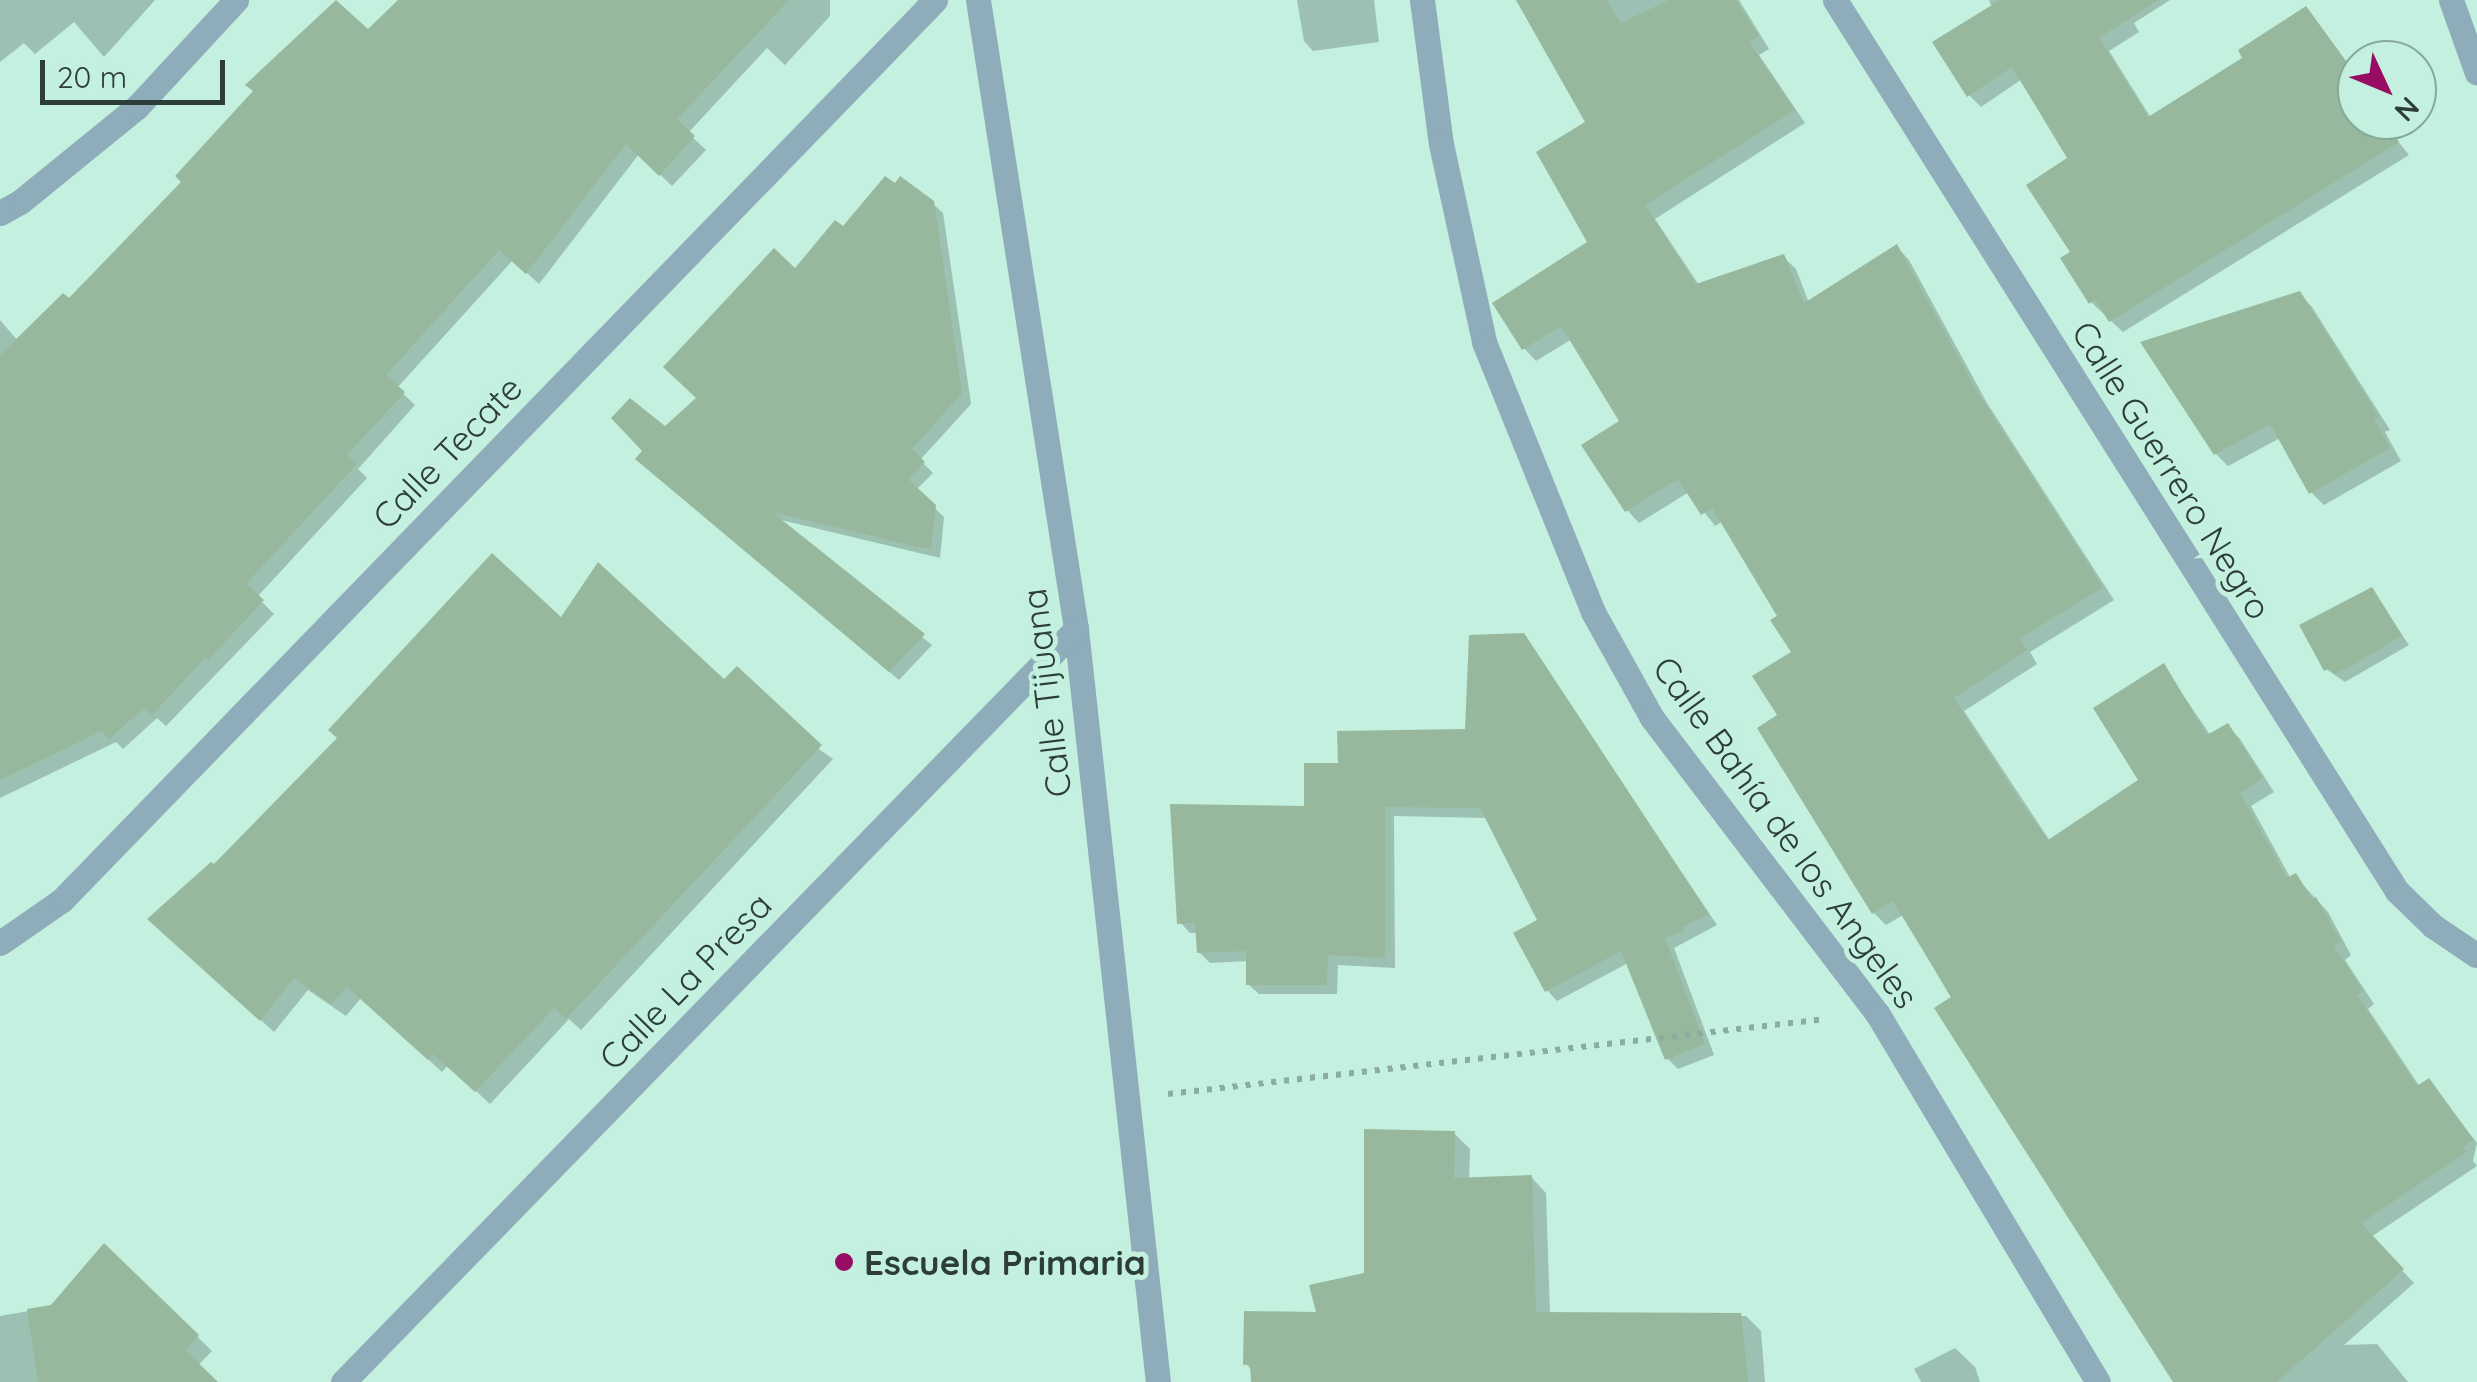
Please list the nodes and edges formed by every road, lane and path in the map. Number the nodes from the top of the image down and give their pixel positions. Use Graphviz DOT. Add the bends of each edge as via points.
graph roads {
  1 [pos="236,0"];
  2 [pos="935,0"];
  3 [pos="978,0"];
  4 [pos="1422,0"];
  5 [pos="1835,0"];
  6 [pos="2451,0"];
  7 [pos="2477,74"];
  8 [pos="0,213"];
  9 [pos="1076,629"];
  10 [pos="0,943"];
  11 [pos="2476,949"];
  12 [pos="1877,1013"];
  13 [pos="1126,1099"];
  14 [pos="344,1382"];
  15 [pos="1158,1382"];
  16 [pos="2098,1382"];
  1 -- 8 [label="street" via="136,107"];
  2 -- 10 [label="street, Calle Tecate" via="62,900"];
  3 -- 9 [label="street, Calle Tijuana"];
  4 -- 12 [label="street, Calle Bahía de los Angeles" via="1441,144 1484,342 1593,612 1652,718"];
  5 -- 11 [label="street, Calle Guerrero Negro" via="2397,890 2434,926"];
  6 -- 7 [label="street"];
  9 -- 13 [label="street, Calle Tijuana"];
  9 -- 14 [label="street, Calle La Presa"];
  12 -- 13 [label="path"];
  12 -- 16 [label="street, Calle Bahía de los Angeles"];
  13 -- 15 [label="street, Calle Tijuana"];
}
